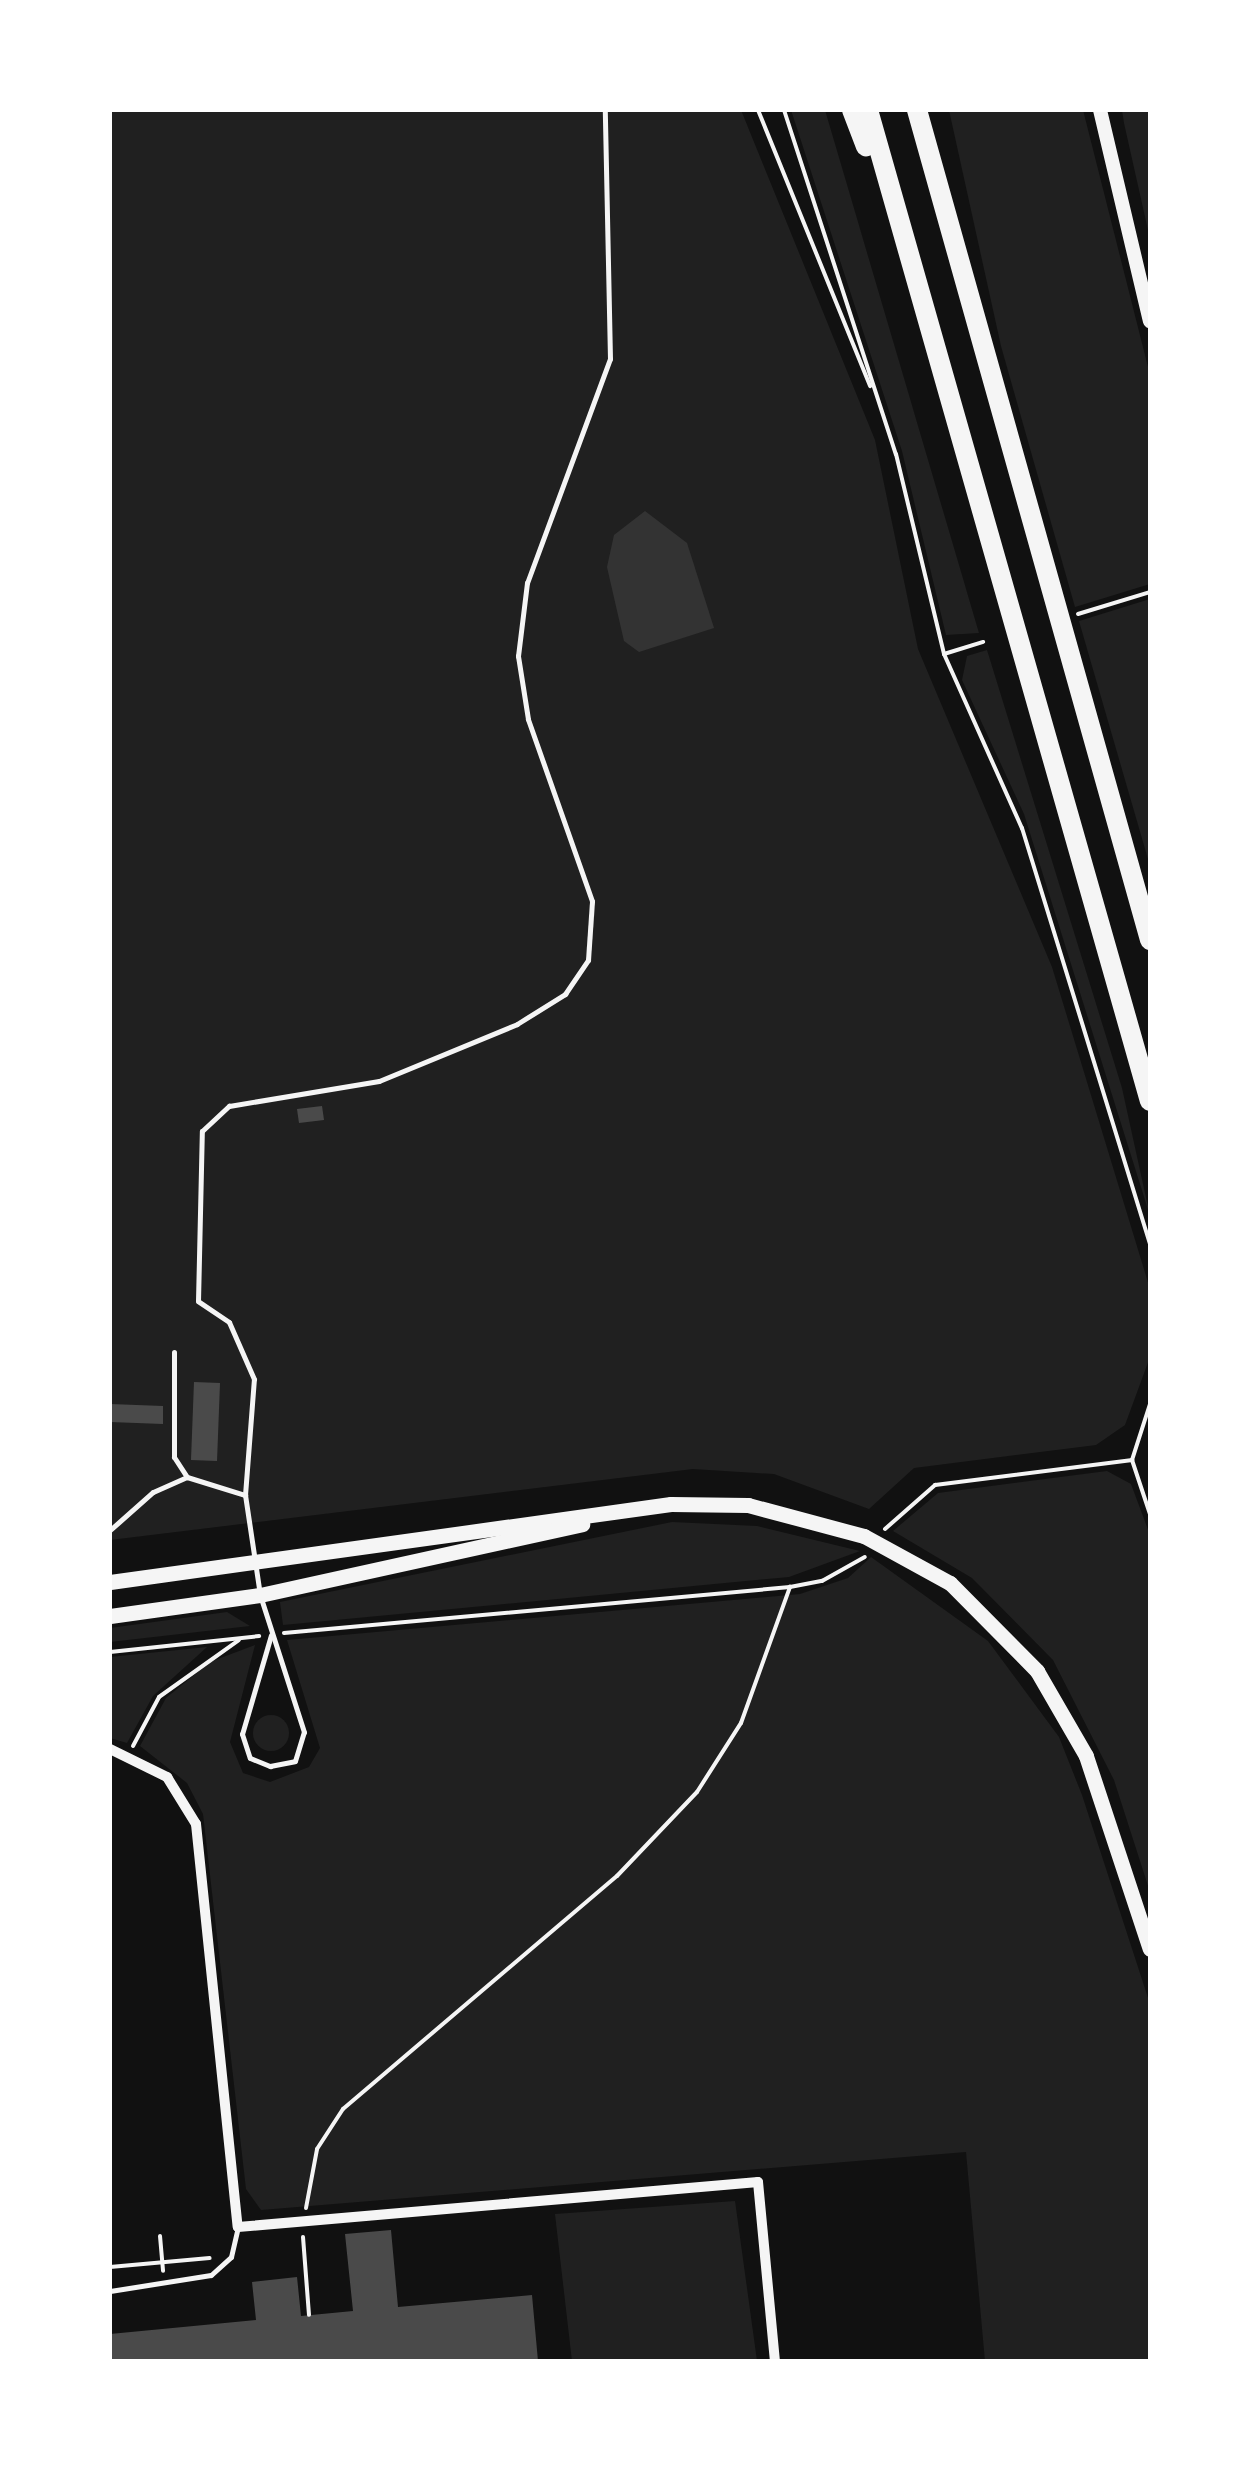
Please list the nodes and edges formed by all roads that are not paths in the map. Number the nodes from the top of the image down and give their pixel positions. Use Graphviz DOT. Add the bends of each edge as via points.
graph roads {
  1 [pos="605,110"];
  2 [pos="852,110"];
  3 [pos="868,110"];
  4 [pos="921,110"];
  5 [pos="1100,110"];
  6 [pos="892,215"];
  7 [pos="1150,321"];
  8 [pos="1150,940"];
  9 [pos="1150,1101"];
  10 [pos="174,1352"];
  11 [pos="187,1477"];
  12 [pos="245,1495"];
  13 [pos="671,1504"];
  14 [pos="110,1530"];
  15 [pos="255,1564"];
  16 [pos="110,1582"];
  17 [pos="260,1595"];
  18 [pos="110,1616"];
  19 [pos="270,1635"];
  20 [pos="110,1749"];
  21 [pos="1150,1950"];
  22 [pos="238,2227"];
  23 [pos="110,2291"];
  24 [pos="775,2361"];
  1 -- 12 [label="lane" via="615,277 610,359 528,584 518,656 528,719 592,901 593,942 565,994 517,1024 380,1081 229,1106 202,1130 198,1301 229,1322 254,1378"];
  2 -- 6 [label="highway"];
  3 -- 6 [label="highway"];
  4 -- 8 [label="highway" via="930,167"];
  5 -- 7 [label="street"];
  6 -- 9 [label="highway"];
  10 -- 11 [label="lane" via="174,1457"];
  11 -- 12 [label="lane"];
  11 -- 14 [label="lane" via="153,1492"];
  12 -- 15 [label="lane"];
  13 -- 15 [label="main road"];
  13 -- 17 [label="main road"];
  13 -- 21 [label="main road" via="748,1505 838,1527 912,1559 996,1622 1061,1706"];
  15 -- 16 [label="main road"];
  15 -- 17 [label="lane"];
  17 -- 18 [label="main road"];
  17 -- 19 [label="lane"];
  19 -- 19 [label="lane" via="242,1734 250,1758 270,1766 295,1761 304,1732"];
  20 -- 22 [label="street" via="130,1754 182,1793 196,1824"];
  22 -- 23 [label="lane" via="231,2257 197,2281"];
  22 -- 24 [label="street" via="758,2182"];
}
